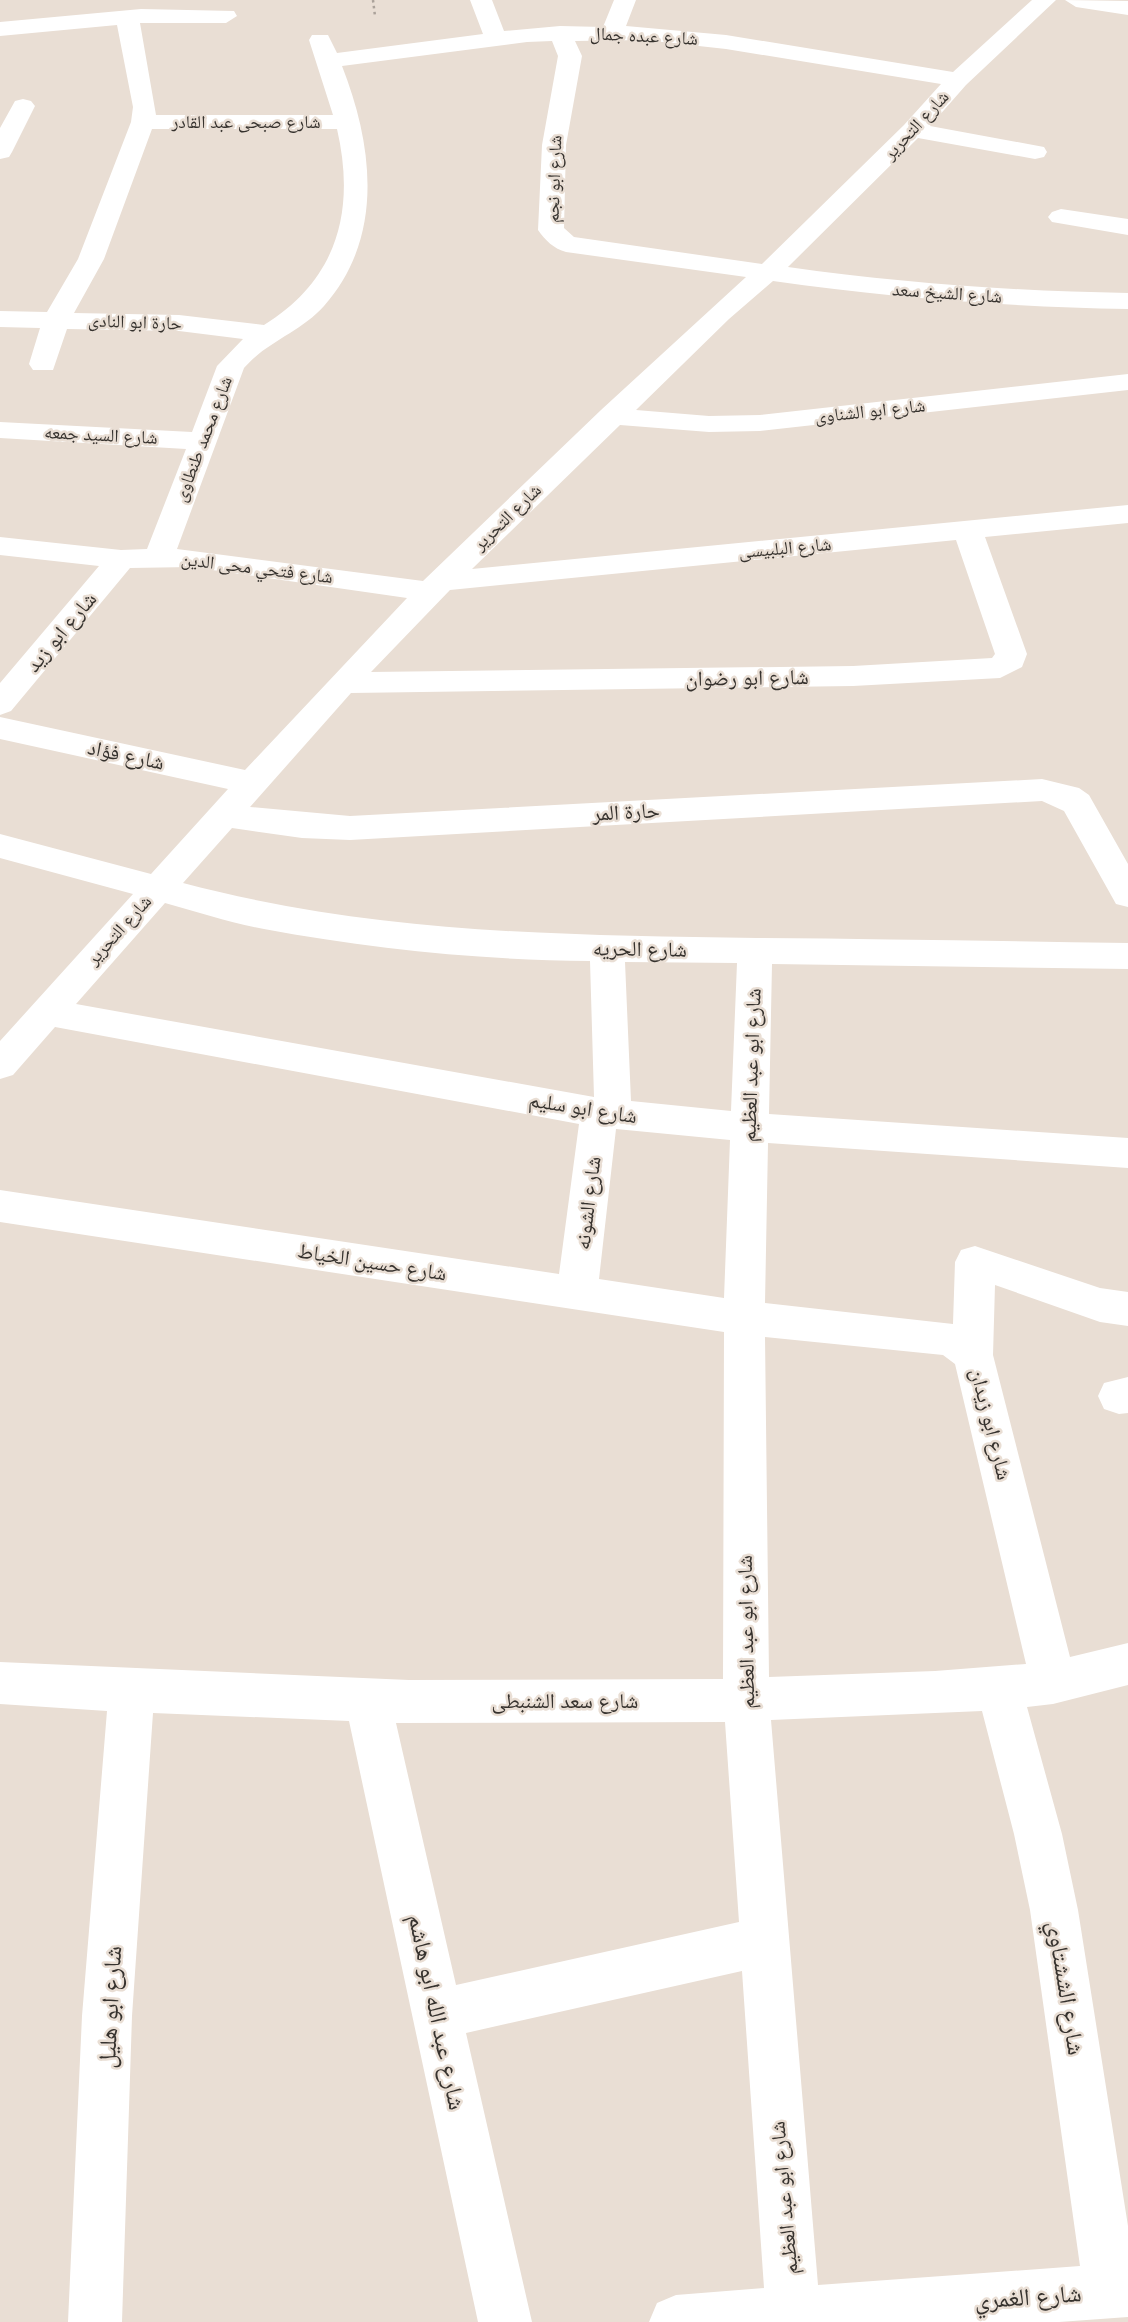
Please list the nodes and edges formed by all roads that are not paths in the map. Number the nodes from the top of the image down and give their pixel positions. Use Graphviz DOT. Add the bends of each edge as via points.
graph roads {
  1 [pos="481,0"];
  2 [pos="625,0"];
  3 [pos="1045,0"];
  4 [pos="1076,0"];
  5 [pos="1128,8"];
  6 [pos="226,16"];
  7 [pos="127,17"];
  8 [pos="0,29"];
  9 [pos="561,33"];
  10 [pos="612,33"];
  11 [pos="496,39"];
  12 [pos="324,51"];
  13 [pos="958,80"];
  14 [pos="23,106"];
  15 [pos="144,121"];
  16 [pos="348,122"];
  17 [pos="913,130"];
  18 [pos="3,140"];
  19 [pos="1035,152"];
  20 [pos="1061,217"];
  21 [pos="1128,227"];
  22 [pos="767,274"];
  23 [pos="1128,301"];
  24 [pos="0,319"];
  25 [pos="56,320"];
  26 [pos="270,334"];
  27 [pos="43,364"];
  28 [pos="1128,382"];
  29 [pos="611,416"];
  30 [pos="0,430"];
  31 [pos="203,441"];
  32 [pos="1128,514"];
  33 [pos="968,530"];
  34 [pos="0,546"];
  35 [pos="159,558"];
  36 [pos="121,559"];
  37 [pos="436,586"];
  38 [pos="342,682"];
  39 [pos="0,705"];
  40 [pos="0,728"];
  41 [pos="252,783"];
  42 [pos="223,815"];
  43 [pos="0,846"];
  44 [pos="158,887"];
  45 [pos="1128,895"];
  46 [pos="607,948"];
  47 [pos="755,950"];
  48 [pos="1128,956"];
  49 [pos="25,1020"];
  50 [pos="0,1065"];
  51 [pos="606,1113"];
  52 [pos="749,1128"];
  53 [pos="1128,1153"];
  54 [pos="0,1206"];
  55 [pos="577,1293"];
  56 [pos="1128,1309"];
  57 [pos="744,1318"];
  58 [pos="973,1353"];
  59 [pos="1128,1664"];
  60 [pos="0,1683"];
  61 [pos="1053,1683"];
  62 [pos="999,1689"];
  63 [pos="132,1692"];
  64 [pos="746,1700"];
  65 [pos="368,1702"];
  66 [pos="764,1941"];
  67 [pos="438,2014"];
  68 [pos="1119,2291"];
  69 [pos="793,2312"];
  70 [pos="95,2322"];
  71 [pos="505,2322"];
  72 [pos="676,2322"];
  1 -- 11 [label="street"];
  2 -- 10 [label="street"];
  3 -- 13 [label="street, شارع التحرير"];
  4 -- 5 [label="street"];
  6 -- 7 [label="street"];
  7 -- 8 [label="street"];
  7 -- 15 [label="street"];
  9 -- 10 [label="street, شارع عبده جمال"];
  9 -- 11 [label="street, شارع عبده جمال"];
  9 -- 22 [label="street, شارع ابو نجم" via="570,56 554,145 551,230 556,237 580,248"];
  10 -- 13 [label="street, شارع عبده جمال" via="705,40"];
  11 -- 12 [label="street, شارع عبده جمال"];
  12 -- 16 [label="street, شارع محمد طنطاوى"];
  13 -- 17 [label="street, شارع التحرير"];
  14 -- 18 [label="street"];
  15 -- 16 [label="street, شارع صبحى عبد القادر"];
  15 -- 25 [label="street" via="91,259"];
  16 -- 26 [label="street, شارع محمد طنطاوى" via="354,151 356,219 352,240 344,260 315,300"];
  17 -- 19 [label="street"];
  17 -- 22 [label="street, شارع التحرير"];
  20 -- 21 [label="street"];
  22 -- 23 [label="street, شارع الشيخ سعد" via="955,295"];
  22 -- 29 [label="street, شارع التحرير"];
  24 -- 25 [label="street, حارة ابو النادى"];
  25 -- 26 [label="street, حارة ابو النادى" via="210,325"];
  25 -- 27 [label="street"];
  26 -- 31 [label="street, شارع محمد طنطاوى" via="243,351 230,366"];
  28 -- 29 [label="street, شارع ابو الشناوى" via="760,423 697,424"];
  29 -- 37 [label="street, شارع التحرير"];
  30 -- 31 [label="street, شارع السيد جمعه"];
  31 -- 35 [label="street, شارع محمد طنطاوى"];
  32 -- 33 [label="street, شارع البلبيسى"];
  33 -- 37 [label="street, شارع البلبيسى"];
  33 -- 38 [label="street, شارع ابو رضوان" via="1011,654 1011,660 1000,668 853,677"];
  34 -- 36 [label="street, شارع فتحي محى الدين"];
  35 -- 36 [label="street, شارع فتحي محى الدين"];
  35 -- 37 [label="street, شارع فتحي محى الدين"];
  36 -- 39 [label="street, شارع ابو زيد"];
  37 -- 38 [label="street, شارع التحرير"];
  38 -- 41 [label="street, شارع التحرير"];
  40 -- 41 [label="street, شارع فؤاد"];
  41 -- 42 [label="street, شارع التحرير"];
  42 -- 44 [label="street, شارع التحرير"];
  42 -- 45 [label="street, حارة المر" via="350,828 1055,792 1077,803"];
  43 -- 44 [label="street, شارع الحريه"];
  44 -- 46 [label="street, شارع الحريه" via="261,916 328,928 505,946"];
  44 -- 49 [label="street, شارع التحرير"];
  46 -- 47 [label="street, شارع الحريه"];
  46 -- 51 [label="street, شارع الشونه"];
  47 -- 48 [label="street, شارع الحريه"];
  47 -- 52 [label="street, شارع ابو عبد العظيم"];
  49 -- 50 [label="street, شارع التحرير"];
  49 -- 51 [label="street, شارع ابو سليم"];
  51 -- 52 [label="street, شارع ابو سليم"];
  51 -- 55 [label="street, شارع الشونه"];
  52 -- 53 [label="street, شارع ابو سليم"];
  52 -- 57 [label="street, شارع ابو عبد العظيم"];
  54 -- 55 [label="street, شارع حسين الخياط"];
  55 -- 57 [label="street, شارع حسين الخياط"];
  56 -- 58 [label="street" via="1100,1305 975,1262"];
  57 -- 58 [label="street, شارع ابو زيدان" via="944,1338"];
  57 -- 64 [label="street, شارع ابو عبد العظيم"];
  58 -- 61 [label="street, شارع ابو زيدان"];
  59 -- 61 [label="street, شارع سعد الشنبطى"];
  60 -- 63 [label="street, شارع سعد الشنبطى"];
  61 -- 62 [label="street, شارع سعد الشنبطى"];
  62 -- 64 [label="street, شارع سعد الشنبطى"];
  62 -- 68 [label="street, شارع الششتاوي" via="1054,1910"];
  63 -- 65 [label="street, شارع سعد الشنبطى"];
  63 -- 70 [label="street, شارع ابو هليل" via="107,2016"];
  64 -- 65 [label="street, شارع سعد الشنبطى"];
  64 -- 66 [label="street, شارع ابو عبد العظيم"];
  65 -- 67 [label="street, شارع عبد الله ابو هاشم"];
  66 -- 67 [label="street"];
  66 -- 69 [label="street, شارع ابو عبد العظيم"];
  67 -- 71 [label="street, شارع عبد الله ابو هاشم"];
  68 -- 69 [label="street, شارع الغمري"];
  69 -- 72 [label="street, شارع الغمري"];
}
